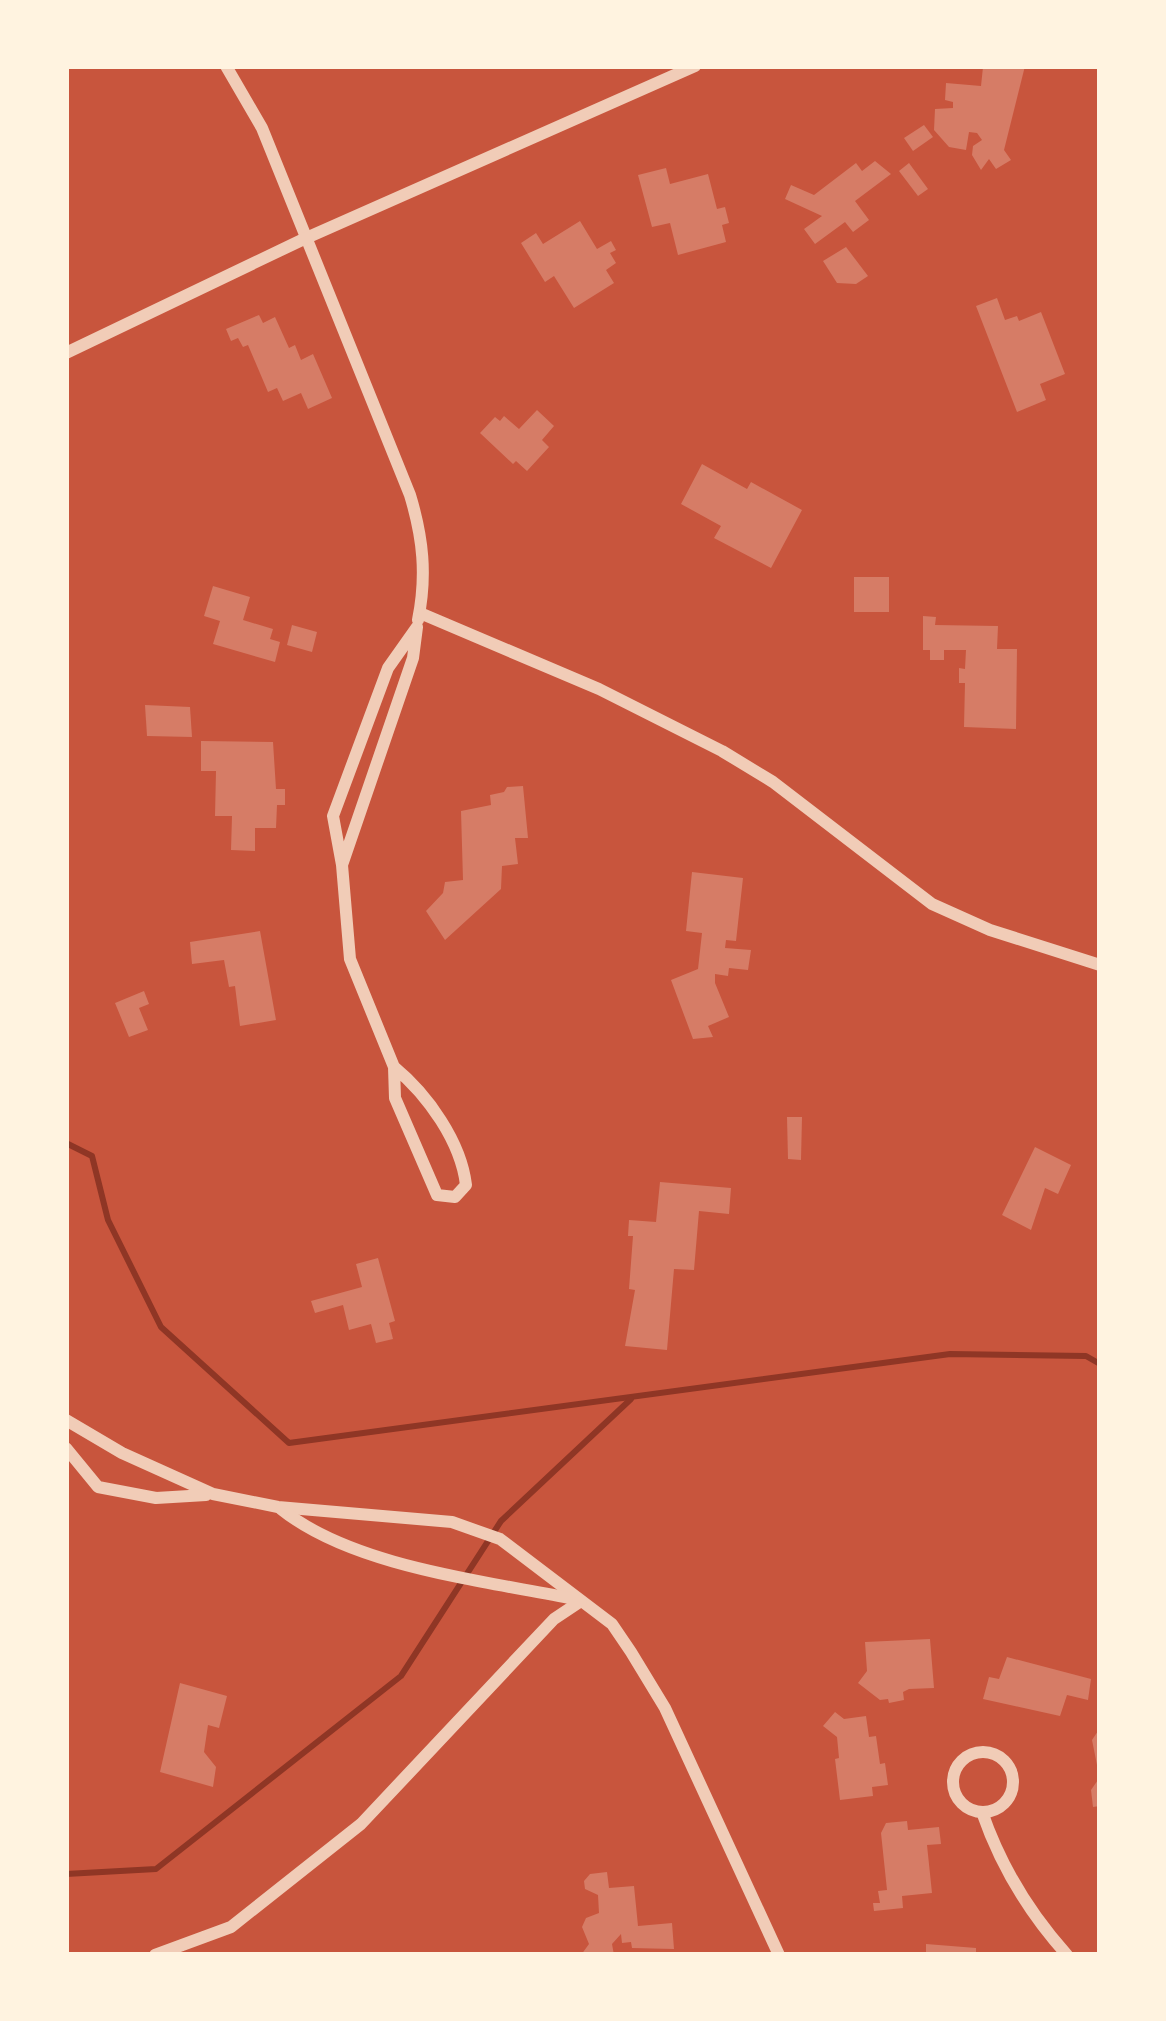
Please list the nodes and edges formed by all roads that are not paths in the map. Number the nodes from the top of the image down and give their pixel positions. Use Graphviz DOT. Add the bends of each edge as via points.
graph roads {
  1 [pos="226,66"];
  2 [pos="695,66"];
  3 [pos="304,239"];
  4 [pos="66,353"];
  5 [pos="418,620"];
  6 [pos="342,866"];
  7 [pos="1100,965"];
  8 [pos="394,1067"];
  9 [pos="66,1420"];
  10 [pos="66,1448"];
  11 [pos="213,1494"];
  12 [pos="278,1507"];
  13 [pos="581,1601"];
  14 [pos="982,1812"];
  15 [pos="155,1955"];
  16 [pos="779,1955"];
  17 [pos="1067,1955"];
  1 -- 3 [label="street" via="262,128"];
  2 -- 3 [label="street"];
  3 -- 4 [label="street"];
  3 -- 5 [label="street" via="410,495 426,583"];
  5 -- 6 [label="street" via="413,658"];
  5 -- 6 [label="street" via="388,668 333,816"];
  5 -- 7 [label="street" via="599,689 722,751 932,904"];
  6 -- 8 [label="street" via="350,959"];
  8 -- 8 [label="street" via="395,1098 419,1160 437,1196 454,1197 466,1185 464,1160 415,1084"];
  9 -- 11 [label="street"];
  10 -- 11 [label="street" via="98,1487 157,1498"];
  11 -- 12 [label="street"];
  12 -- 13 [label="street" via="299,1524 375,1554"];
  12 -- 13 [label="street" via="452,1522 500,1539"];
  13 -- 15 [label="street" via="554,1618 361,1824 231,1927"];
  13 -- 16 [label="street" via="612,1624 665,1708"];
  14 -- 14 [label="street" via="957,1797 954,1778 970,1755 990,1753 1006,1763 1013,1782 1007,1800"];
  14 -- 17 [label="street" via="1042,1928"];
}
